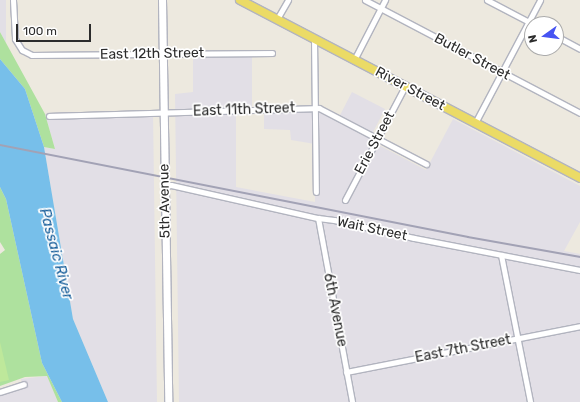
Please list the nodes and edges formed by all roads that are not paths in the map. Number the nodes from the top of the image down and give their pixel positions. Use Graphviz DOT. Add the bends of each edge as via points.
graph roads {
  1 [pos="13,0"];
  2 [pos="162,0"];
  3 [pos="240,0"];
  4 [pos="288,0"];
  5 [pos="365,0"];
  6 [pos="385,0"];
  7 [pos="487,0"];
  8 [pos="540,0"];
  9 [pos="381,8"];
  10 [pos="534,16"];
  11 [pos="524,19"];
  12 [pos="277,20"];
  13 [pos="524,35"];
  14 [pos="314,38"];
  15 [pos="564,40"];
  16 [pos="580,49"];
  17 [pos="272,53"];
  18 [pos="163,54"];
  19 [pos="354,60"];
  20 [pos="502,72"];
  21 [pos="405,86"];
  22 [pos="314,108"];
  23 [pos="164,112"];
  24 [pos="580,113"];
  25 [pos="49,116"];
  26 [pos="475,123"];
  27 [pos="378,138"];
  28 [pos="426,164"];
  29 [pos="580,178"];
  30 [pos="165,186"];
  31 [pos="316,192"];
  32 [pos="345,200"];
  33 [pos="318,218"];
  34 [pos="501,255"];
  35 [pos="580,270"];
  36 [pos="580,326"];
  37 [pos="517,339"];
  38 [pos="346,372"];
  39 [pos="24,384"];
  40 [pos="0,392"];
  41 [pos="168,402"];
  42 [pos="352,402"];
  43 [pos="530,402"];
  1 -- 18 [label="street, East 12th Street" via="15,39 22,50 32,55"];
  2 -- 18 [label="main road, 5th Avenue"];
  3 -- 12 [label="main road, River Street"];
  4 -- 12 [label="street"];
  5 -- 9 [label="street, Butler Street"];
  6 -- 9 [label="street"];
  7 -- 11 [label="street"];
  8 -- 10 [label="street"];
  9 -- 19 [label="street"];
  9 -- 20 [label="street, Butler Street"];
  12 -- 14 [label="main road, River Street"];
  13 -- 20 [label="street"];
  14 -- 19 [label="main road, River Street"];
  14 -- 22 [label="street"];
  15 -- 16 [label="street"];
  17 -- 18 [label="street, East 12th Street"];
  18 -- 23 [label="main road, 5th Avenue"];
  19 -- 21 [label="main road, River Street"];
  20 -- 24 [label="street, Butler Street"];
  20 -- 26 [label="street"];
  21 -- 26 [label="main road, River Street"];
  21 -- 27 [label="street, Erie Street"];
  22 -- 23 [label="street, East 11th Street"];
  22 -- 27 [label="street, East 11th Street" via="324,110"];
  22 -- 31 [label="street"];
  23 -- 25 [label="street, East 11th Street"];
  23 -- 30 [label="main road, 5th Avenue"];
  26 -- 29 [label="main road, River Street"];
  27 -- 28 [label="street, East 11th Street"];
  27 -- 32 [label="street, Erie Street"];
  30 -- 33 [label="street, Wait Street" via="171,185"];
  30 -- 41 [label="main road, 5th Avenue"];
  33 -- 34 [label="street, Wait Street"];
  33 -- 38 [label="street, 6th Avenue"];
  34 -- 35 [label="street, Wait Street"];
  34 -- 37 [label="street"];
  36 -- 37 [label="street, East 7th Street"];
  37 -- 38 [label="street, East 7th Street"];
  37 -- 43 [label="street"];
  38 -- 42 [label="street, 6th Avenue"];
  39 -- 40 [label="street"];
}
